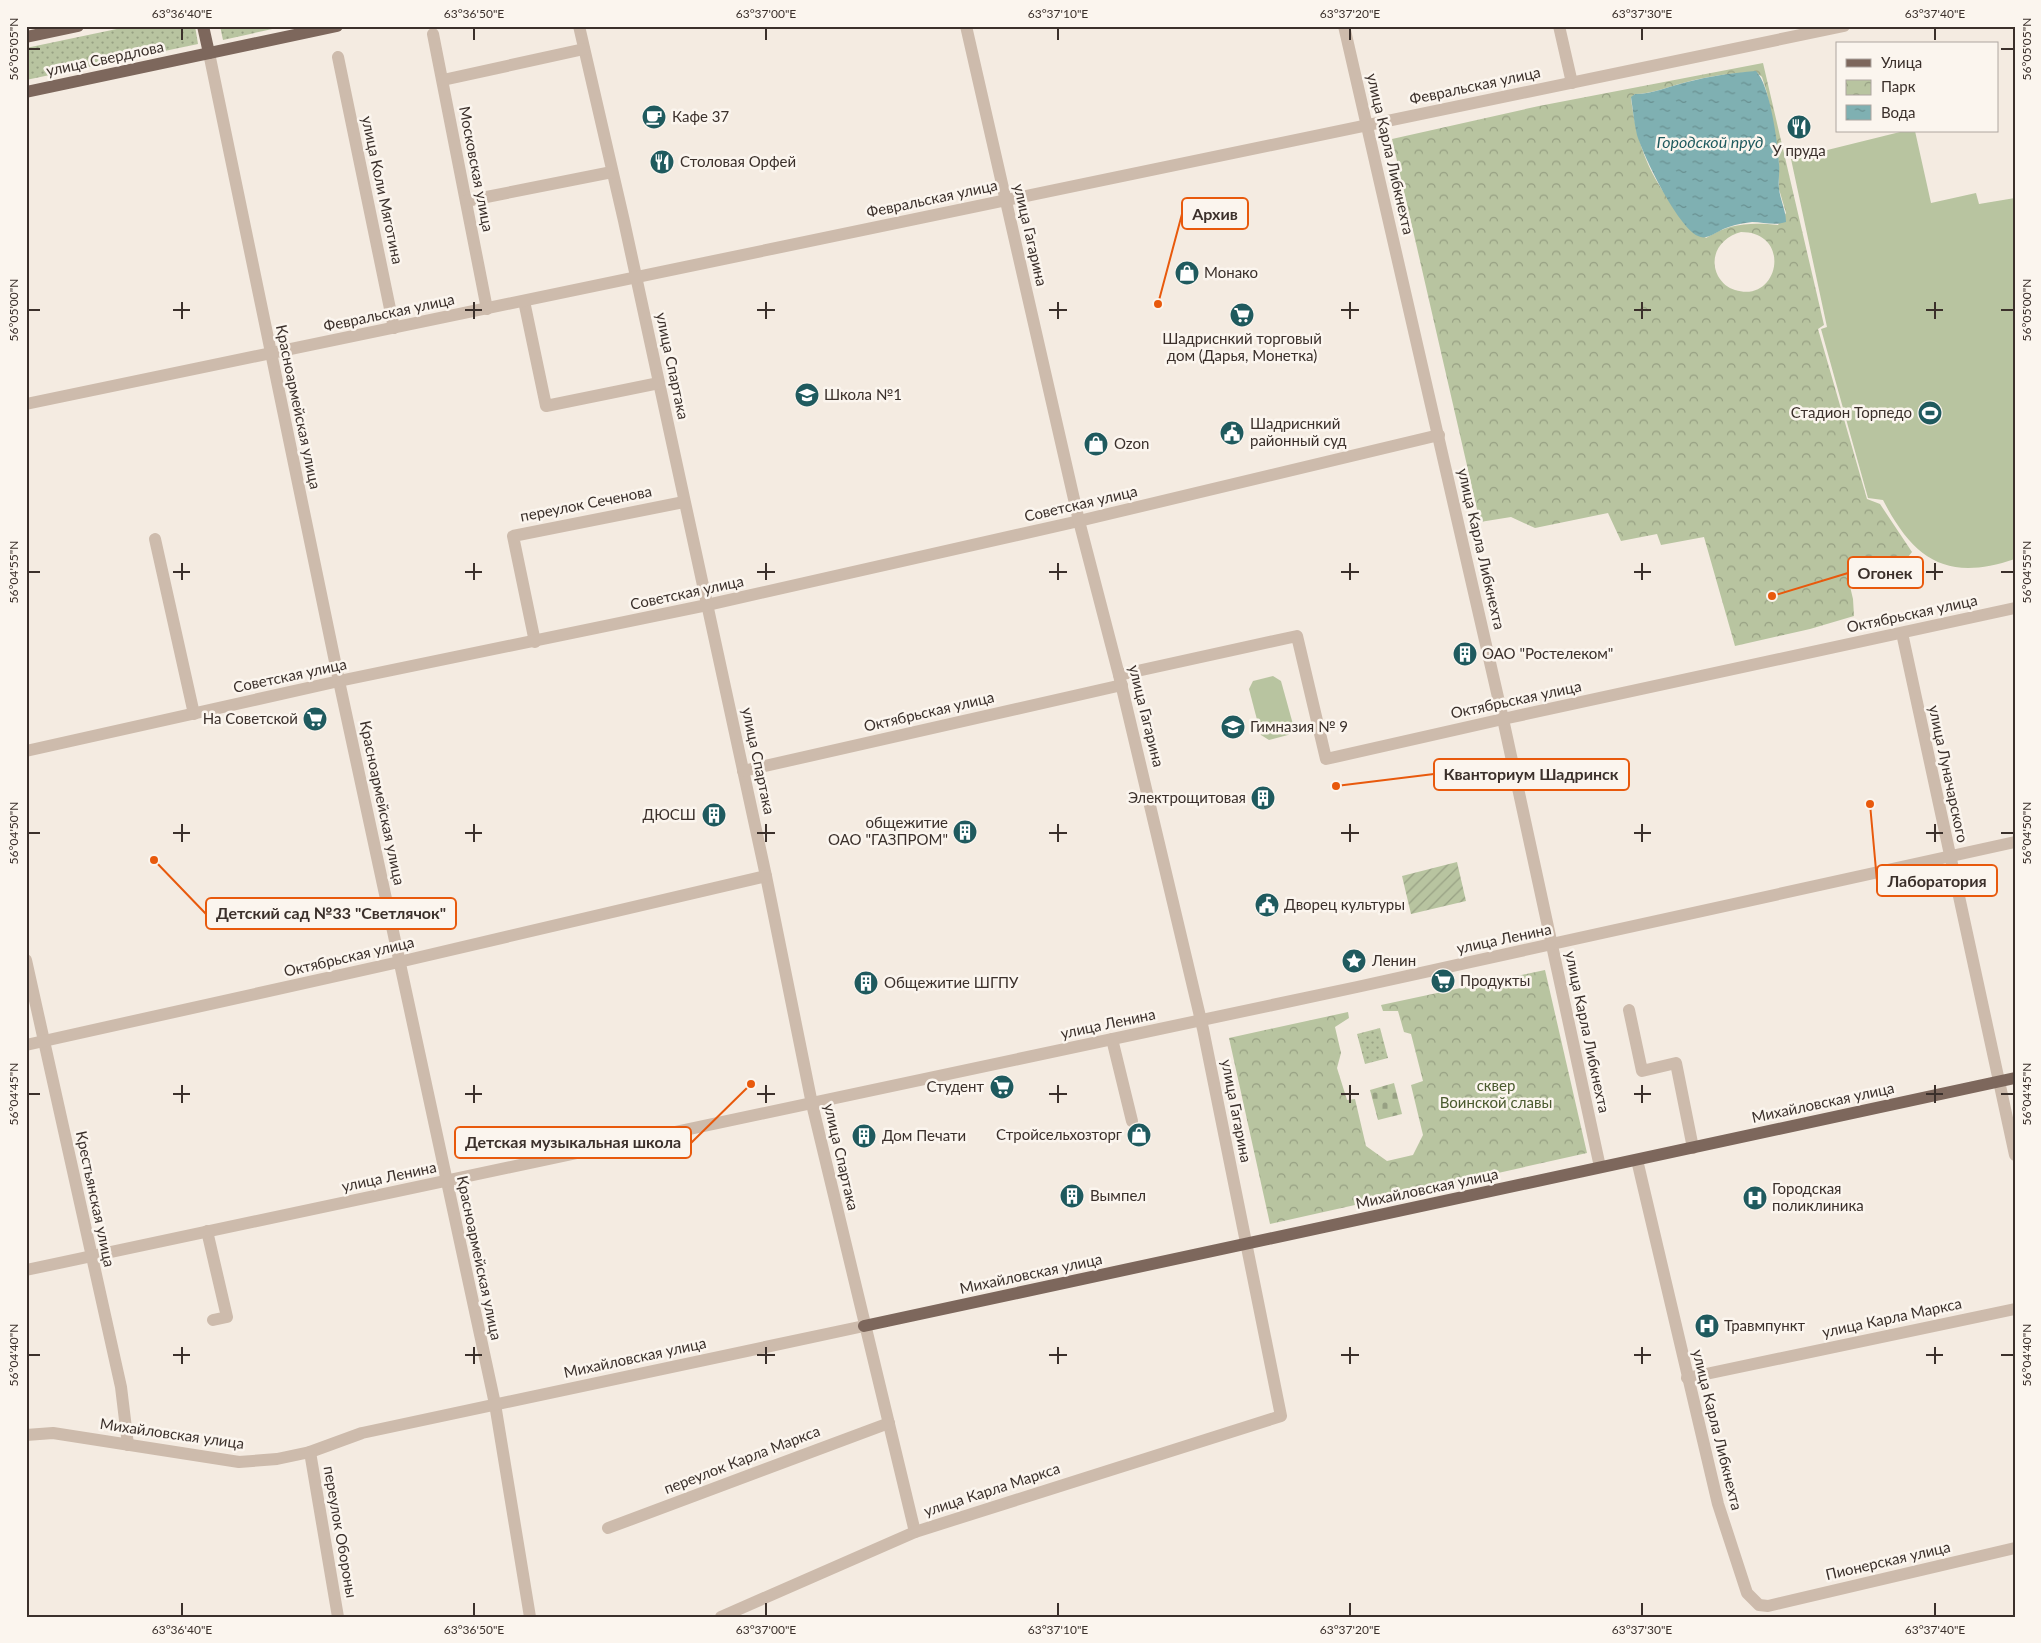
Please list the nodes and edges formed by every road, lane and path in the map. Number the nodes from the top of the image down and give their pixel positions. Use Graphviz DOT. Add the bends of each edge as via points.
graph roads {
  1 [pos="78,26"];
  2 [pos="203,26"];
  3 [pos="337,26"];
  4 [pos="579,26"];
  5 [pos="966,26"];
  6 [pos="1344,26"];
  7 [pos="1559,26"];
  8 [pos="1844,26"];
  9 [pos="433,34"];
  10 [pos="26,37"];
  11 [pos="584,48"];
  12 [pos="209,53"];
  13 [pos="338,57"];
  14 [pos="443,80"];
  15 [pos="1572,83"];
  16 [pos="26,92"];
  17 [pos="1367,126"];
  18 [pos="612,172"];
  19 [pos="1006,200"];
  20 [pos="466,202"];
  21 [pos="636,278"];
  22 [pos="524,301"];
  23 [pos="487,309"];
  24 [pos="394,328"];
  25 [pos="271,354"];
  26 [pos="659,383"];
  27 [pos="26,404"];
  28 [pos="1439,435"];
  29 [pos="684,502"];
  30 [pos="1079,521"];
  31 [pos="155,539"];
  32 [pos="707,606"];
  33 [pos="2015,608"];
  34 [pos="1902,633"];
  35 [pos="535,642"];
  36 [pos="1121,680"];
  37 [pos="339,681"];
  38 [pos="194,714"];
  39 [pos="1503,719"];
  40 [pos="26,751"];
  41 [pos="743,771"];
  42 [pos="2015,842"];
  43 [pos="1949,857"];
  44 [pos="766,876"];
  45 [pos="1553,945"];
  46 [pos="26,960"];
  47 [pos="399,962"];
  48 [pos="1629,1010"];
  49 [pos="1201,1020"];
  50 [pos="1112,1039"];
  51 [pos="45,1042"];
  52 [pos="26,1045"];
  53 [pos="2015,1078"];
  54 [pos="1999,1081"];
  55 [pos="812,1104"];
  56 [pos="1132,1121"];
  57 [pos="1693,1148"];
  58 [pos="2015,1155"];
  59 [pos="1636,1160"];
  60 [pos="1600,1167"];
  61 [pos="446,1181"];
  62 [pos="207,1231"];
  63 [pos="1245,1245"];
  64 [pos="91,1255"];
  65 [pos="26,1270"];
  66 [pos="2015,1309"];
  67 [pos="213,1320"];
  68 [pos="864,1326"];
  69 [pos="1687,1378"];
  70 [pos="495,1404"];
  71 [pos="1281,1416"];
  72 [pos="889,1423"];
  73 [pos="26,1435"];
  74 [pos="128,1445"];
  75 [pos="310,1452"];
  76 [pos="608,1528"];
  77 [pos="915,1532"];
  78 [pos="2015,1548"];
  79 [pos="1768,1606"];
  80 [pos="729,1615"];
  81 [pos="338,1617"];
  82 [pos="530,1617"];
  1 -- 10 [label="main road"];
  2 -- 12 [label="main road, Красноармейская улица"];
  3 -- 12 [label="main road, улица Свердлова"];
  4 -- 11 [label="street, улица Спартака"];
  5 -- 19 [label="street, улица Гагарина"];
  6 -- 17 [label="street, улица Карла Либкнехта"];
  7 -- 15 [label="street"];
  8 -- 15 [label="street, Февральская улица"];
  9 -- 14 [label="street, Московская улица"];
  11 -- 14 [label="street"];
  11 -- 18 [label="street, улица Спартака"];
  12 -- 16 [label="main road, улица Свердлова"];
  12 -- 25 [label="street, Красноармейская улица"];
  13 -- 24 [label="street, улица Коли Мяготина"];
  14 -- 20 [label="street, Московская улица"];
  15 -- 17 [label="street, Февральская улица"];
  17 -- 19 [label="street, Февральская улица"];
  17 -- 28 [label="street, улица Карла Либкнехта"];
  18 -- 20 [label="street"];
  18 -- 21 [label="street, улица Спартака"];
  19 -- 21 [label="street, Февральская улица"];
  19 -- 30 [label="street, улица Гагарина"];
  20 -- 23 [label="street, Московская улица"];
  21 -- 22 [label="street, Февральская улица"];
  21 -- 26 [label="street, улица Спартака"];
  22 -- 23 [label="street, Февральская улица"];
  22 -- 26 [label="street" via="546,406"];
  23 -- 24 [label="street, Февральская улица"];
  24 -- 25 [label="street, Февральская улица"];
  25 -- 27 [label="street, Февральская улица"];
  25 -- 37 [label="street, Красноармейская улица"];
  26 -- 29 [label="street, улица Спартака"];
  28 -- 30 [label="street, Советская улица"];
  28 -- 39 [label="street, улица Карла Либкнехта"];
  29 -- 32 [label="street, улица Спартака"];
  29 -- 35 [label="street, переулок Сеченова" via="513,536"];
  30 -- 32 [label="street, Советская улица"];
  30 -- 36 [label="street, улица Гагарина"];
  31 -- 38 [label="street"];
  32 -- 35 [label="street, Советская улица"];
  32 -- 41 [label="street, улица Спартака"];
  33 -- 34 [label="street, Октябрьская улица"];
  34 -- 39 [label="street, Октябрьская улица"];
  34 -- 43 [label="street, улица Луначарского"];
  35 -- 37 [label="street, Советская улица"];
  36 -- 39 [label="street, Октябрьская улица" via="1296,636 1326,759"];
  36 -- 41 [label="street, Октябрьская улица"];
  36 -- 49 [label="street, улица Гагарина"];
  37 -- 38 [label="street, Советская улица"];
  37 -- 47 [label="street, Красноармейская улица"];
  38 -- 40 [label="street, Советская улица"];
  39 -- 45 [label="street, улица Карла Либкнехта"];
  41 -- 44 [label="street, улица Спартака"];
  42 -- 43 [label="street, улица Ленина"];
  43 -- 45 [label="street, улица Ленина"];
  43 -- 54 [label="street, улица Луначарского"];
  44 -- 47 [label="street, Октябрьская улица"];
  44 -- 55 [label="street, улица Спартака"];
  45 -- 49 [label="street, улица Ленина"];
  45 -- 60 [label="street, улица Карла Либкнехта"];
  46 -- 51 [label="street, Крестьянская улица"];
  47 -- 51 [label="street, Октябрьская улица"];
  47 -- 61 [label="street, Красноармейская улица"];
  48 -- 57 [label="street" via="1642,1071 1676,1064"];
  49 -- 50 [label="street, улица Ленина"];
  49 -- 63 [label="street, улица Гагарина"];
  50 -- 55 [label="street, улица Ленина"];
  50 -- 56 [label="street"];
  51 -- 52 [label="street, Октябрьская улица"];
  51 -- 64 [label="street, Крестьянская улица"];
  53 -- 54 [label="main road, Михайловская улица"];
  54 -- 57 [label="main road, Михайловская улица"];
  54 -- 58 [label="street, улица Луначарского"];
  55 -- 61 [label="street, улица Ленина"];
  55 -- 68 [label="street, улица Спартака"];
  57 -- 59 [label="main road, Михайловская улица"];
  59 -- 60 [label="main road, Михайловская улица"];
  59 -- 69 [label="street, улица Карла Либкнехта"];
  60 -- 63 [label="main road, Михайловская улица"];
  61 -- 62 [label="street, улица Ленина"];
  61 -- 70 [label="street, Красноармейская улица"];
  62 -- 64 [label="street, улица Ленина"];
  62 -- 67 [label="street" via="227,1317"];
  63 -- 68 [label="main road, Михайловская улица"];
  63 -- 71 [label="street, улица Гагарина"];
  64 -- 65 [label="street, улица Ленина"];
  64 -- 74 [label="street, Крестьянская улица" via="121,1387"];
  66 -- 69 [label="street, улица Карла Маркса"];
  68 -- 70 [label="street, Михайловская улица"];
  68 -- 72 [label="street, улица Спартака"];
  69 -- 79 [label="street, улица Карла Либкнехта" via="1718,1504 1742,1583 1753,1601"];
  70 -- 75 [label="street, Михайловская улица" via="362,1433"];
  70 -- 82 [label="street, Красноармейская улица"];
  71 -- 77 [label="street, улица Карла Маркса"];
  72 -- 76 [label="street, переулок Карла Маркса"];
  72 -- 77 [label="street, улица Спартака"];
  73 -- 74 [label="street, Михайловская улица" via="53,1433"];
  74 -- 75 [label="street, Михайловская улица" via="239,1462"];
  75 -- 81 [label="street, переулок Обороны"];
  77 -- 80 [label="street, улица Карла Маркса"];
  78 -- 79 [label="street, Пионерская улица"];
}
